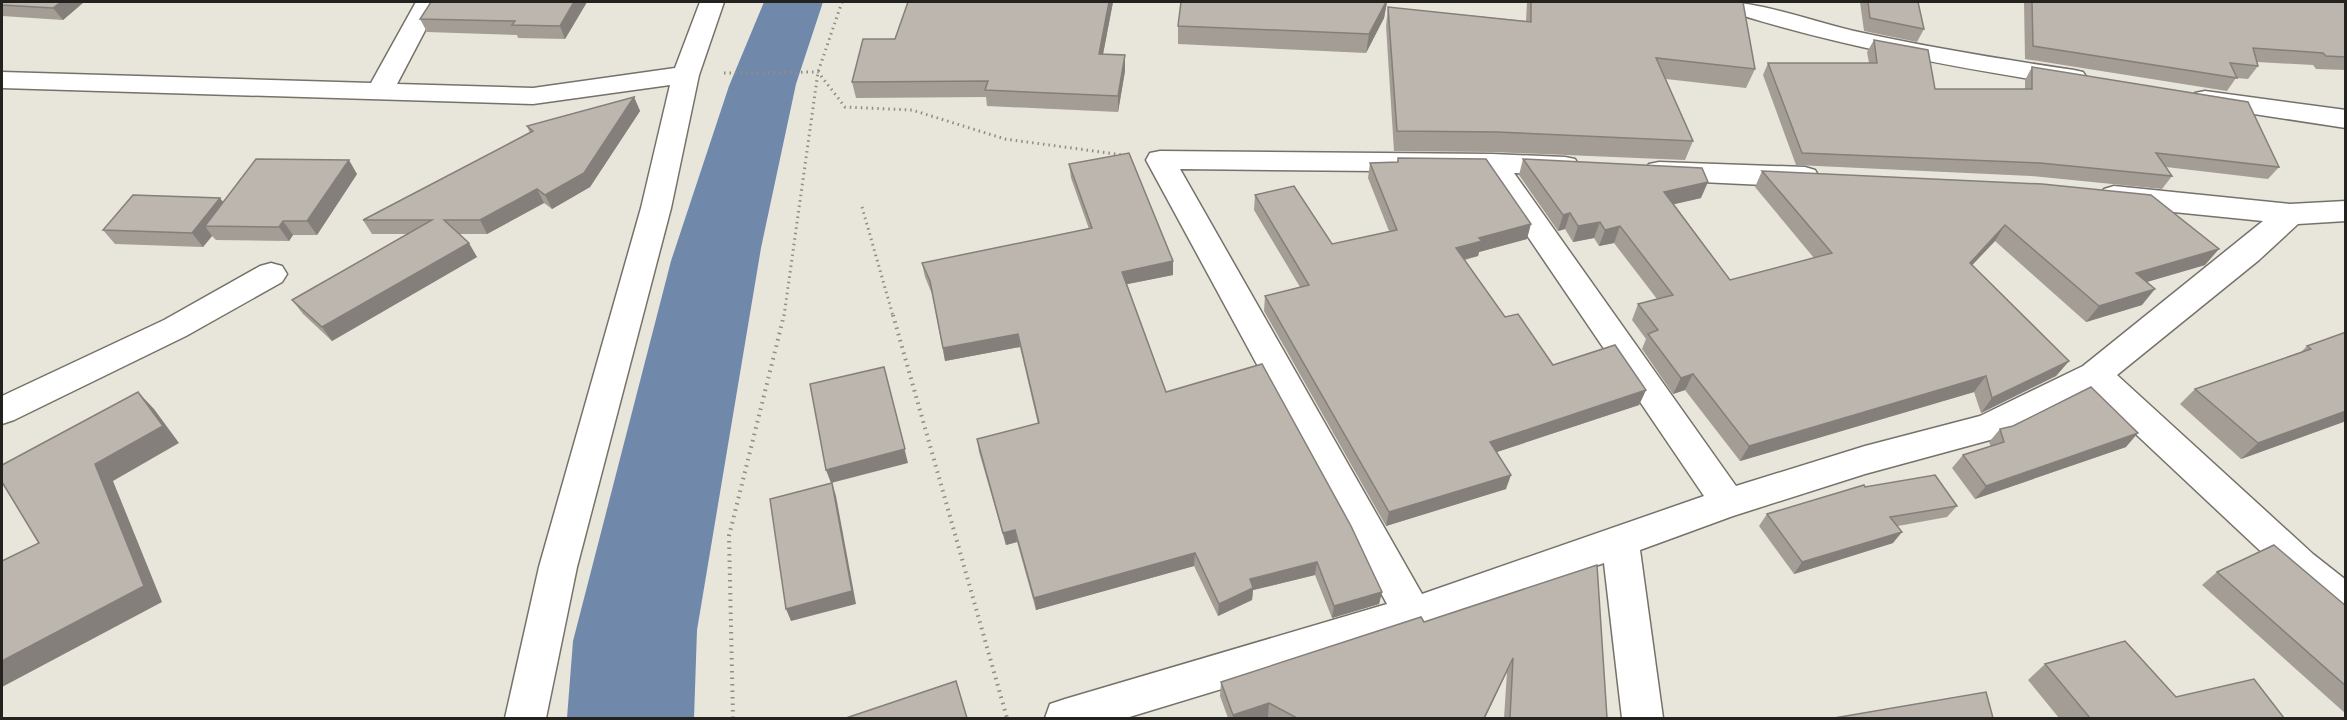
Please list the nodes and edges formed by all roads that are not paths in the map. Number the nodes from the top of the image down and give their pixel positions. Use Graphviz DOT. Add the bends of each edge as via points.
graph roads {
  1 [pos="428,2"];
  2 [pos="712,2"];
  3 [pos="1724,2"];
  4 [pos="686,75"];
  5 [pos="2,80"];
  6 [pos="2094,82"];
  7 [pos="379,92"];
  8 [pos="2186,96"];
  9 [pos="2346,119"];
  10 [pos="1491,163"];
  11 [pos="1587,167"];
  12 [pos="1635,170"];
  13 [pos="1827,178"];
  14 [pos="2090,194"];
  15 [pos="2346,211"];
  16 [pos="2290,214"];
  17 [pos="271,273"];
  18 [pos="2095,375"];
  19 [pos="2,411"];
  20 [pos="1728,503"];
  21 [pos="1620,540"];
  22 [pos="2346,603"];
  23 [pos="1413,614"];
  24 [pos="526,718"];
  25 [pos="1065,718"];
  26 [pos="1643,718"];
  1 -- 7 [label="street"];
  2 -- 4 [label="street"];
  3 -- 6 [label="street" via="1887,47"];
  4 -- 7 [label="street" via="533,96"];
  4 -- 24 [label="street" via="656,208 558,567"];
  5 -- 7 [label="street"];
  8 -- 9 [label="street"];
  10 -- 11 [label="street"];
  10 -- 20 [label="street"];
  10 -- 23 [label="street" via="1160,160"];
  12 -- 13 [label="street"];
  14 -- 16 [label="street"];
  15 -- 16 [label="street"];
  16 -- 18 [label="street"];
  17 -- 19 [label="street" via="175,328"];
  18 -- 20 [label="street" via="1989,427"];
  18 -- 22 [label="street"];
  20 -- 21 [label="street"];
  21 -- 23 [label="street"];
  21 -- 26 [label="street"];
  23 -- 25 [label="street"];
}
